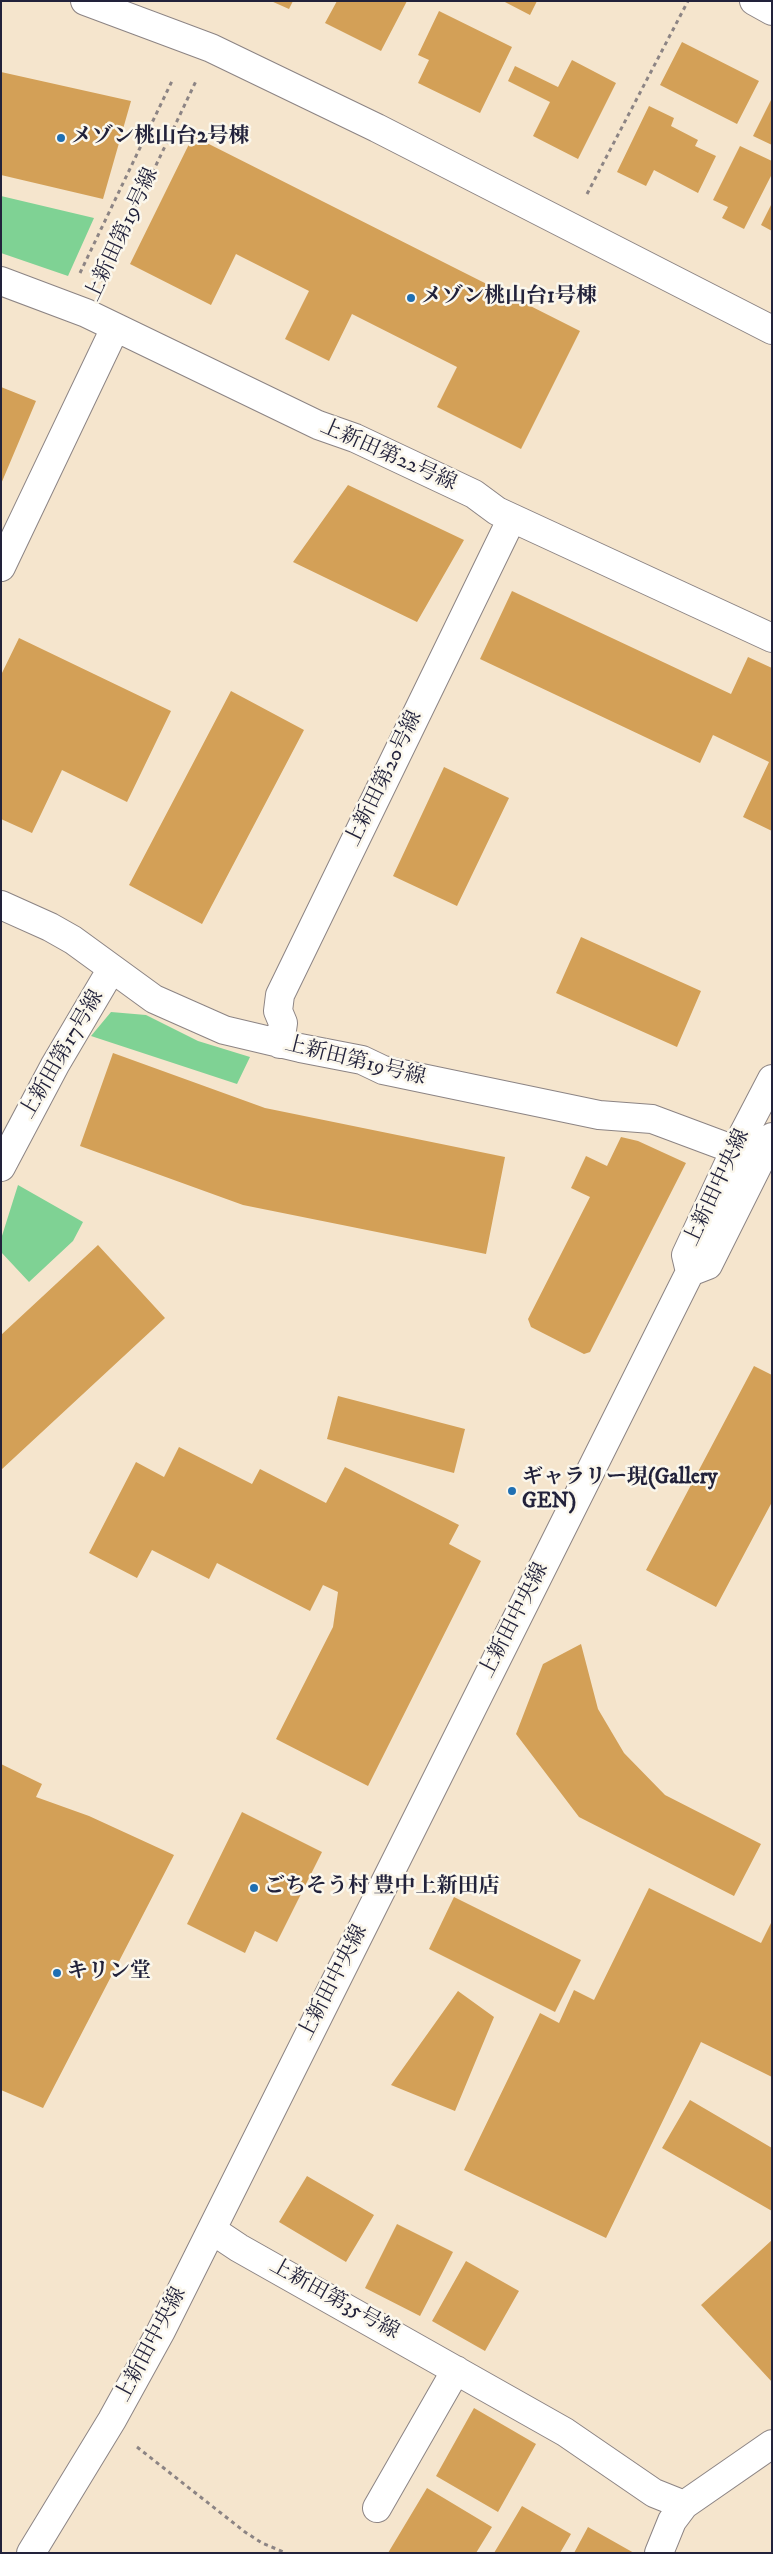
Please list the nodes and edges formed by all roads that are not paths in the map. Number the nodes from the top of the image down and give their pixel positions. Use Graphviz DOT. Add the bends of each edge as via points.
graph roads {
  1 [pos="85,1"];
  2 [pos="754,1"];
  3 [pos="772,11"];
  4 [pos="1,281"];
  5 [pos="115,328"];
  6 [pos="772,330"];
  7 [pos="512,518"];
  8 [pos="1,567"];
  9 [pos="772,638"];
  10 [pos="1,906"];
  11 [pos="111,970"];
  12 [pos="280,1044"];
  13 [pos="772,1079"];
  14 [pos="735,1150"];
  15 [pos="768,1153"];
  16 [pos="1,1167"];
  17 [pos="690,1272"];
  18 [pos="212,2230"];
  19 [pos="456,2370"];
  20 [pos="772,2444"];
  21 [pos="684,2505"];
  22 [pos="377,2508"];
  23 [pos="31,2553"];
  24 [pos="659,2553"];
  1 -- 6 [label="street" via="212,48 377,128"];
  2 -- 3 [label="street"];
  4 -- 5 [label="street, 上新田第22号線" via="76,309"];
  5 -- 7 [label="street, 上新田第22号線" via="318,425 354,438 474,494"];
  5 -- 8 [label="street, 上新田第19号線"];
  7 -- 9 [label="street, 上新田第22号線"];
  7 -- 12 [label="street, 上新田第20号線" via="280,995 278,1010 283,1023"];
  10 -- 11 [label="street, 上新田第19号線" via="73,940"];
  11 -- 12 [label="street, 上新田第19号線" via="154,999 187,1015 224,1030"];
  11 -- 16 [label="street, 上新田第17号線" via="55,1065"];
  12 -- 14 [label="street, 上新田第19号線" via="362,1060 383,1070 590,1113 652,1118"];
  13 -- 14 [label="street, 上新田中央線"];
  14 -- 17 [label="street, 上新田中央線" via="686,1255"];
  15 -- 17 [label="street, 上新田中央線" via="708,1265"];
  17 -- 18 [label="street, 上新田中央線"];
  18 -- 19 [label="street, 上新田第35号線"];
  18 -- 23 [label="street, 上新田中央線" via="112,2420"];
  19 -- 21 [label="street, 上新田第35号線" via="565,2432 654,2493"];
  19 -- 22 [label="street"];
  20 -- 21 [label="street"];
  21 -- 24 [label="street" via="672,2521"];
}
